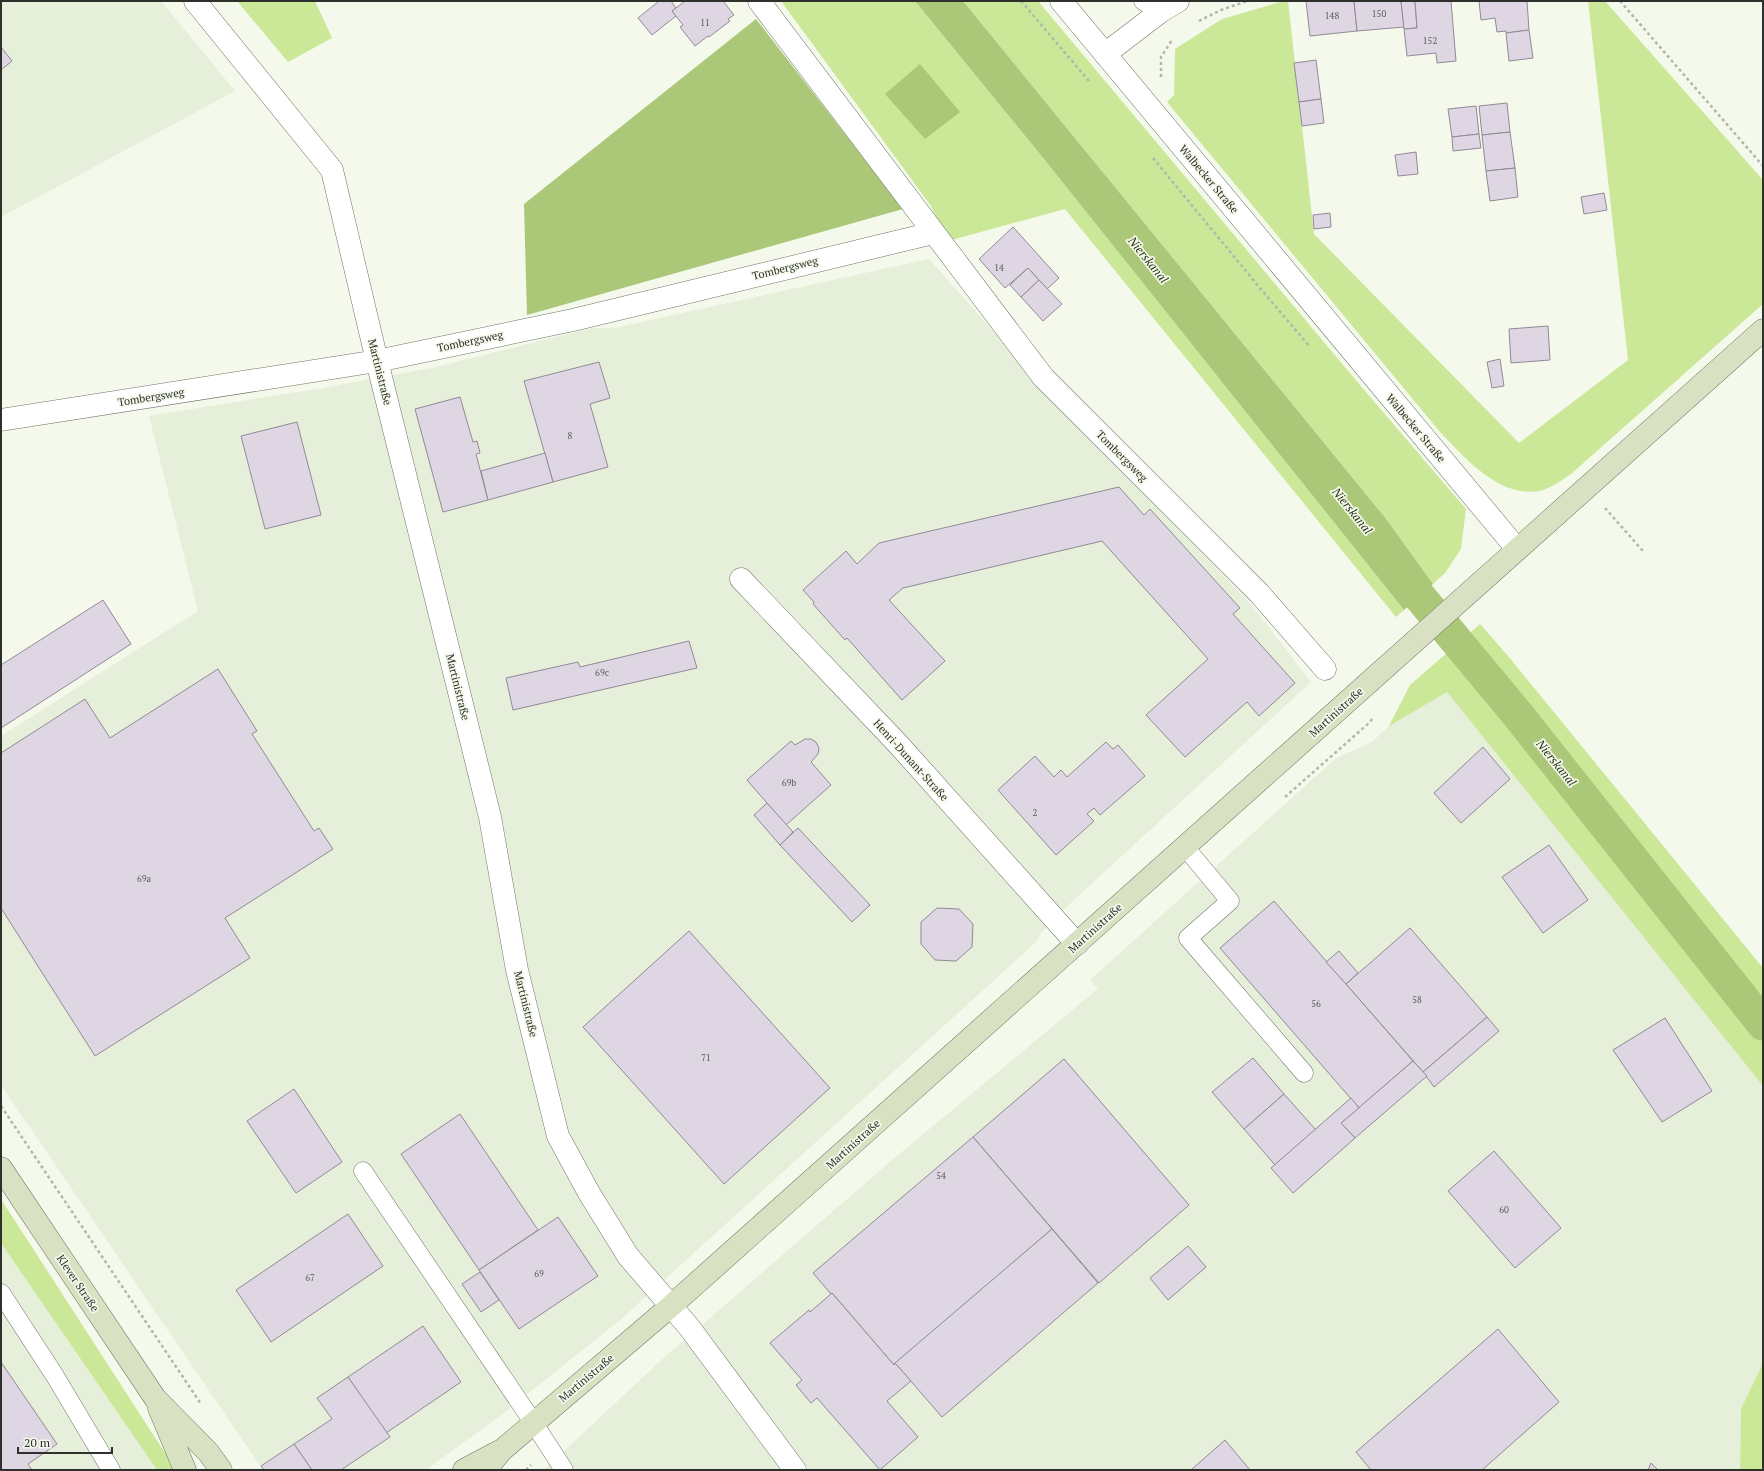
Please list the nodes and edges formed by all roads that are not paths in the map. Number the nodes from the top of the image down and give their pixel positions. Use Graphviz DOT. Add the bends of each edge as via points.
graph roads {
  1 [pos="196,1"];
  2 [pos="759,1"];
  3 [pos="1061,1"];
  4 [pos="1160,5"];
  5 [pos="1105,54"];
  6 [pos="933,233"];
  7 [pos="1763,330"];
  8 [pos="377,361"];
  9 [pos="1,420"];
  10 [pos="1517,549"];
  11 [pos="741,579"];
  12 [pos="1325,669"];
  13 [pos="1186,847"];
  14 [pos="1077,944"];
  15 [pos="1304,1073"];
  16 [pos="1,1168"];
  17 [pos="363,1171"];
  18 [pos="1,1293"];
  19 [pos="671,1306"];
  20 [pos="154,1398"];
  21 [pos="533,1422"];
  22 [pos="501,1451"];
  23 [pos="111,1470"];
  24 [pos="185,1470"];
  25 [pos="221,1470"];
  26 [pos="464,1470"];
  27 [pos="486,1470"];
  28 [pos="564,1470"];
  29 [pos="795,1470"];
  1 -- 8 [label="street, Martinistraße" via="332,170"];
  2 -- 6 [label="street, Tombergsweg"];
  3 -- 5 [label="street, Walbecker Straße"];
  4 -- 5 [label="street"];
  5 -- 10 [label="street, Walbecker Straße"];
  6 -- 8 [label="street, Tombergsweg" via="573,320"];
  6 -- 12 [label="street, Tombergsweg" via="1043,377 1259,593"];
  7 -- 10 [label="main road"];
  8 -- 9 [label="street, Tombergsweg"];
  8 -- 19 [label="street, Martinistraße" via="490,817 517,970 558,1136 628,1256"];
  10 -- 13 [label="main road, Martinistraße"];
  11 -- 14 [label="street, Henri-Dunant-Straße" via="898,744"];
  13 -- 14 [label="main road, Martinistraße"];
  13 -- 15 [label="lane" via="1230,901 1188,938"];
  14 -- 19 [label="main road, Martinistraße"];
  16 -- 20 [label="main road, Klever Straße"];
  17 -- 21 [label="lane"];
  18 -- 23 [label="lane" via="55,1376"];
  19 -- 21 [label="main road, Martinistraße"];
  19 -- 29 [label="street, Martinistraße"];
  20 -- 24 [label="main road, Klever Straße"];
  20 -- 25 [label="main road, Klever Straße" via="208,1452"];
  21 -- 22 [label="main road, Martinistraße"];
  21 -- 28 [label="lane"];
  22 -- 26 [label="main road, Martinistraße"];
  22 -- 27 [label="main road, Martinistraße"];
}
